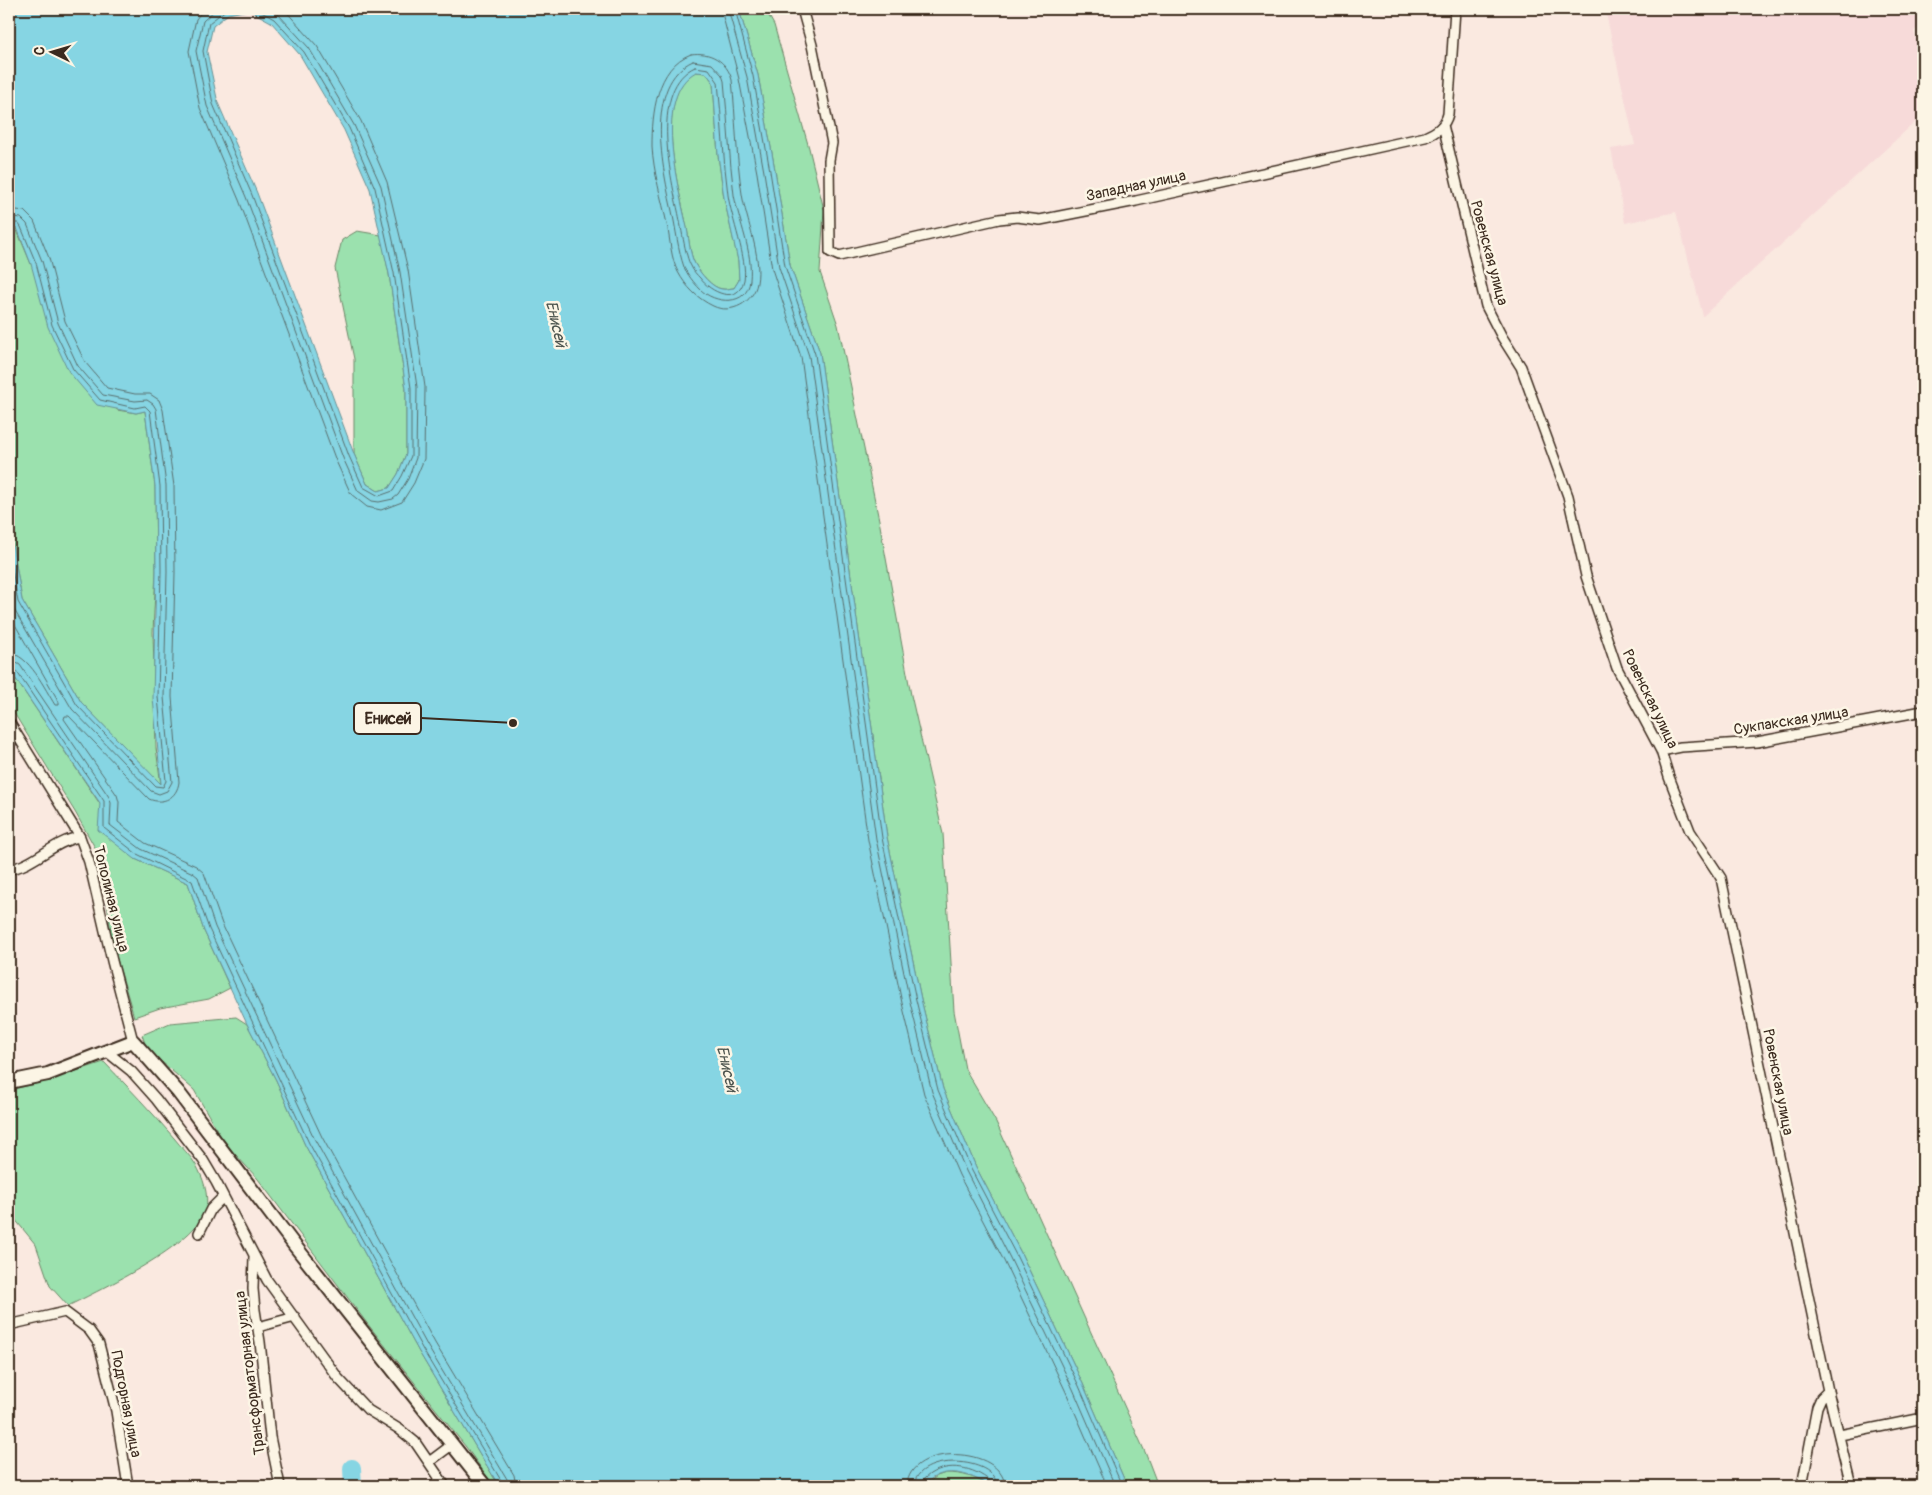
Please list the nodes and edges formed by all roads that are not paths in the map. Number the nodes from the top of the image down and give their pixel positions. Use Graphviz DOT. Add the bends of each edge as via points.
graph roads {
  1 [pos="802,9"];
  2 [pos="1455,9"];
  3 [pos="1444,125"];
  4 [pos="1923,711"];
  5 [pos="9,722"];
  6 [pos="1662,751"];
  7 [pos="80,837"];
  8 [pos="9,869"];
  9 [pos="133,1041"];
  10 [pos="106,1052"];
  11 [pos="9,1082"];
  12 [pos="223,1197"];
  13 [pos="199,1233"];
  14 [pos="254,1257"];
  15 [pos="295,1317"];
  16 [pos="9,1325"];
  17 [pos="258,1327"];
  18 [pos="1828,1391"];
  19 [pos="1923,1418"];
  20 [pos="1840,1435"];
  21 [pos="453,1444"];
  22 [pos="429,1462"];
  23 [pos="443,1483"];
  24 [pos="128,1486"];
  25 [pos="280,1486"];
  26 [pos="432,1486"];
  27 [pos="486,1486"];
  28 [pos="1802,1486"];
  29 [pos="1851,1486"];
  1 -- 3 [label="street, Западная улица" via="832,143 829,160 830,247 831,252 839,256 999,219 1040,220 1136,202 1425,137"];
  2 -- 3 [label="street, Ровенская улица" via="1450,100"];
  3 -- 6 [label="street, Ровенская улица" via="1486,306 1521,367 1568,496 1586,576 1617,668"];
  4 -- 6 [label="street, Сукпакская улица" via="1757,742 1681,746"];
  5 -- 7 [label="street, Тополиная улица"];
  6 -- 18 [label="street, Ровенская улица" via="1690,831 1721,878"];
  7 -- 8 [label="street" via="68,839"];
  7 -- 9 [label="street, Тополиная улица"];
  9 -- 10 [label="street"];
  9 -- 21 [label="street" via="178,1092"];
  10 -- 11 [label="street" via="48,1074"];
  10 -- 12 [label="street" via="131,1072 156,1099 202,1160"];
  12 -- 13 [label="street" via="211,1209"];
  12 -- 14 [label="street"];
  14 -- 15 [label="street" via="283,1304"];
  14 -- 17 [label="street, Трансформаторная улица" via="253,1289"];
  15 -- 17 [label="street"];
  15 -- 22 [label="street" via="338,1378 362,1404 415,1442"];
  16 -- 24 [label="street, Подгорная улица" via="65,1312 89,1330 99,1344 116,1411"];
  17 -- 25 [label="street, Трансформаторная улица" via="270,1437"];
  18 -- 20 [label="street, Ровенская улица"];
  18 -- 28 [label="street" via="1817,1407"];
  19 -- 20 [label="street"];
  20 -- 29 [label="street, Ровенская улица"];
  21 -- 22 [label="street"];
  21 -- 27 [label="street"];
  22 -- 23 [label="street"];
  23 -- 26 [label="street"];
}
